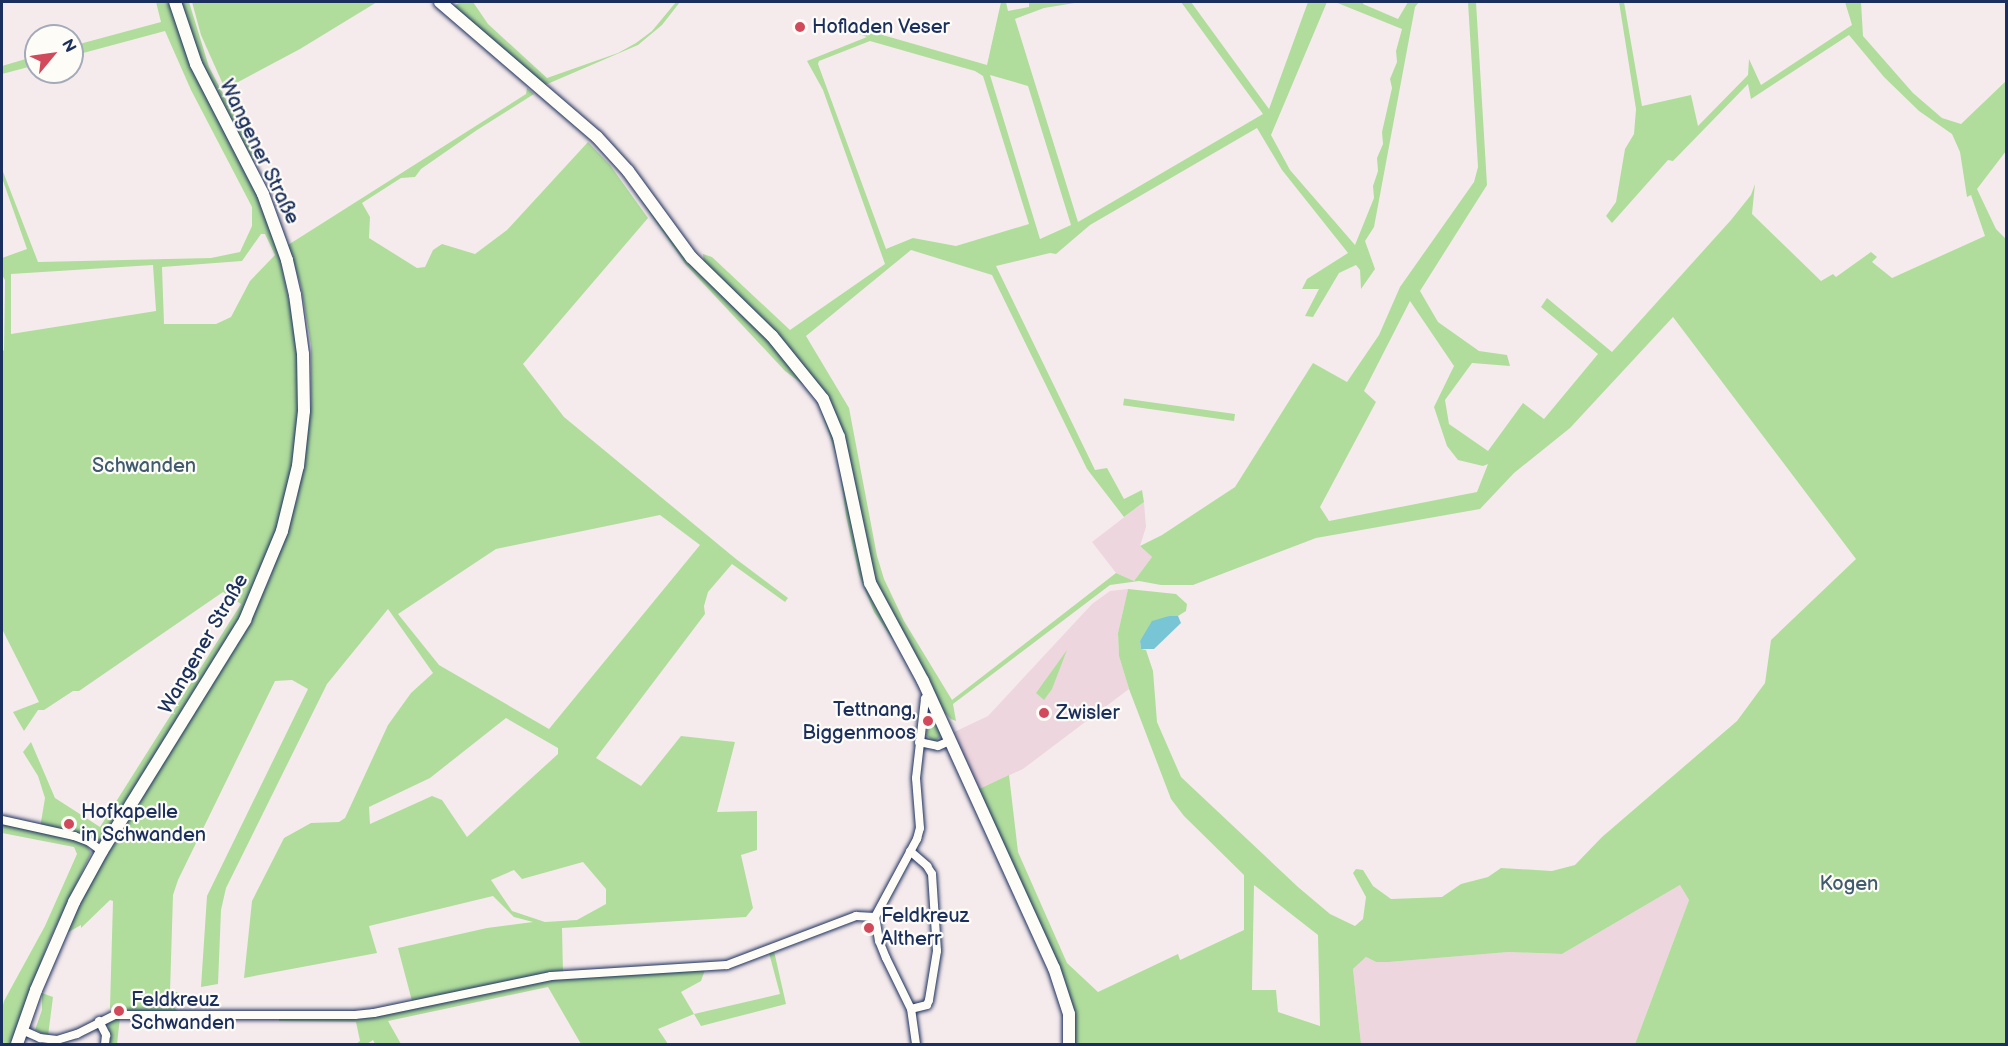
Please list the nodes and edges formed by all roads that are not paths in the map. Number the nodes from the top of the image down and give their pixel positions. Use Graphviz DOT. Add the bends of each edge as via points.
graph roads {
  1 [pos="175,2"];
  2 [pos="440,2"];
  3 [pos="929,694"];
  4 [pos="950,741"];
  5 [pos="919,742"];
  6 [pos="2,820"];
  7 [pos="102,851"];
  8 [pos="910,851"];
  9 [pos="875,916"];
  10 [pos="911,1009"];
  11 [pos="99,1021"];
  12 [pos="22,1030"];
  13 [pos="18,1044"];
  14 [pos="105,1044"];
  15 [pos="916,1044"];
  16 [pos="1069,1044"];
  1 -- 7 [label="main road, Wangener Straße" via="196,64 263,194 286,260 303,354 302,437 286,519 250,610"];
  2 -- 3 [label="main road" via="597,137 628,171 692,257 765,328 814,387 839,437 870,583"];
  3 -- 4 [label="main road"];
  3 -- 5 [label="street"];
  4 -- 5 [label="street" via="938,746"];
  4 -- 16 [label="main road" via="1060,982 1069,1014"];
  5 -- 8 [label="street" via="916,783 920,828"];
  6 -- 7 [label="street" via="74,836"];
  7 -- 12 [label="main road, Wangener Straße" via="54,945"];
  8 -- 9 [label="street"];
  8 -- 10 [label="street" via="932,874 937,951 927,1005"];
  9 -- 10 [label="street" via="886,958"];
  9 -- 11 [label="street" via="856,916 727,965 551,976 367,1014 115,1015"];
  10 -- 15 [label="street"];
  11 -- 12 [label="street" via="57,1040"];
  11 -- 14 [label="street" via="106,1035"];
  12 -- 13 [label="main road, Wangener Straße"];
}
